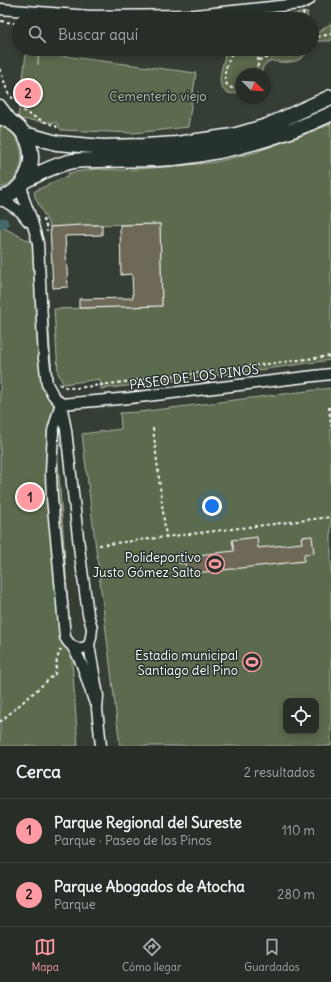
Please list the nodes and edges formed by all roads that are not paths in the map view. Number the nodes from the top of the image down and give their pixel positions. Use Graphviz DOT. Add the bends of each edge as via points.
graph roads {
  1 [pos="308,1"];
  2 [pos="0,9"];
  3 [pos="39,12"];
  4 [pos="224,12"];
  5 [pos="331,98"];
  6 [pos="0,105"];
  7 [pos="331,114"];
  8 [pos="0,117"];
  9 [pos="20,130"];
  10 [pos="23,183"];
  11 [pos="1,199"];
  12 [pos="36,233"];
  13 [pos="331,374"];
  14 [pos="61,404"];
  15 [pos="89,645"];
  16 [pos="72,646"];
  17 [pos="97,709"];
  18 [pos="101,746"];
  1 -- 4 [label="street"];
  2 -- 3 [label="street"];
  5 -- 9 [label="main road" via="267,126 233,136 176,144 103,147 57,143"];
  6 -- 9 [label="street"];
  7 -- 10 [label="main road" via="281,135 232,148 172,158 74,161"];
  8 -- 9 [label="main road"];
  9 -- 10 [label="main road" via="29,144 31,154 31,165"];
  10 -- 11 [label="main road"];
  10 -- 12 [label="street" via="23,197"];
  11 -- 12 [label="street" via="20,211"];
  12 -- 14 [label="street" via="47,384"];
  13 -- 14 [label="street, PASEO DE LOS PINOS"];
  14 -- 15 [label="street" via="88,614 92,628"];
  14 -- 16 [label="street" via="53,430 52,498 65,637"];
  15 -- 16 [label="street" via="79,649"];
  15 -- 17 [label="street" via="98,696"];
  16 -- 17 [label="street"];
  17 -- 18 [label="street"];
}
